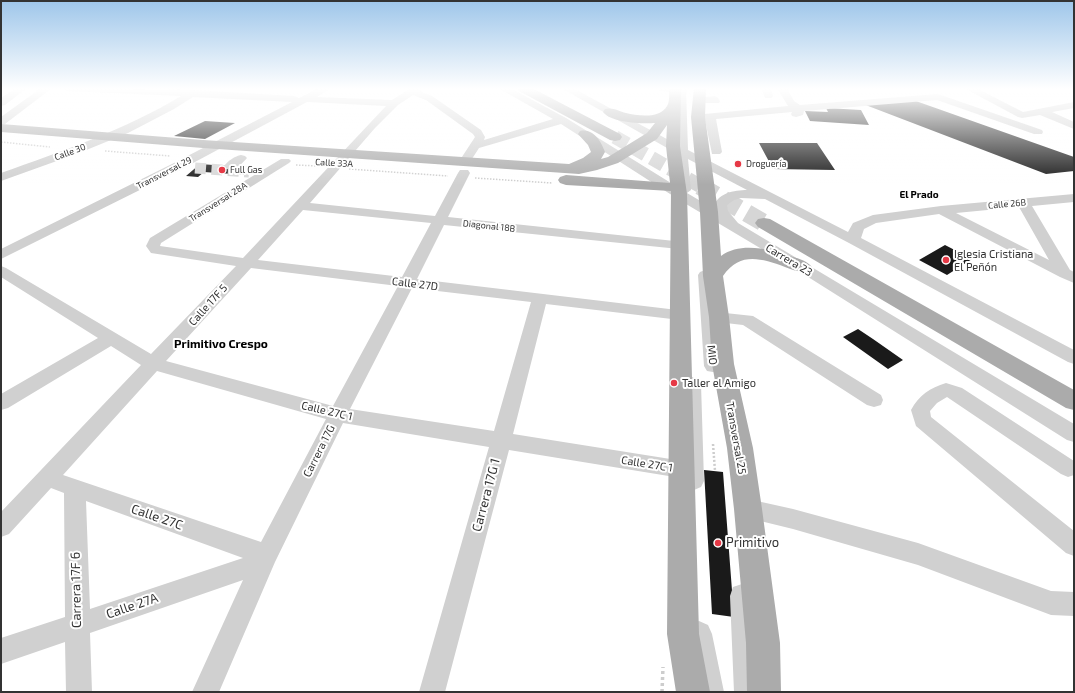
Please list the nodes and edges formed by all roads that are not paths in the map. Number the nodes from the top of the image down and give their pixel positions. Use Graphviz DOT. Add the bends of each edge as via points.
graph roads {
  1 [pos="145,120"];
  2 [pos="259,120"];
  3 [pos="378,120"];
  4 [pos="461,120"];
  5 [pos="561,120"];
  6 [pos="562,120"];
  7 [pos="584,120"];
  8 [pos="602,120"];
  9 [pos="625,120"];
  10 [pos="664,120"];
  11 [pos="676,120"];
  12 [pos="683,120"];
  13 [pos="693,120"];
  14 [pos="703,120"];
  15 [pos="705,120"];
  16 [pos="1004,120"];
  17 [pos="1061,120"];
  18 [pos="1074,126"];
  19 [pos="1,128"];
  20 [pos="1038,132"];
  21 [pos="585,134"];
  22 [pos="629,134"];
  23 [pos="110,136"];
  24 [pos="652,136"];
  25 [pos="1,137"];
  26 [pos="615,137"];
  27 [pos="88,145"];
  28 [pos="475,146"];
  29 [pos="716,152"];
  30 [pos="200,153"];
  31 [pos="688,154"];
  32 [pos="619,156"];
  33 [pos="282,162"];
  34 [pos="340,162"];
  35 [pos="553,168"];
  36 [pos="463,171"];
  37 [pos="250,172"];
  38 [pos="264,174"];
  39 [pos="1,177"];
  40 [pos="1074,198"];
  41 [pos="688,200"];
  42 [pos="1023,202"];
  43 [pos="300,206"];
  44 [pos="941,210"];
  45 [pos="776,215"];
  46 [pos="440,221"];
  47 [pos="741,231"];
  48 [pos="854,240"];
  49 [pos="1,245"];
  50 [pos="679,245"];
  51 [pos="153,246"];
  52 [pos="1,255"];
  53 [pos="246,263"];
  54 [pos="802,267"];
  55 [pos="1,271"];
  56 [pos="713,276"];
  57 [pos="1069,276"];
  58 [pos="407,283"];
  59 [pos="540,298"];
  60 [pos="680,315"];
  61 [pos="719,317"];
  62 [pos="111,338"];
  63 [pos="1074,358"];
  64 [pos="154,364"];
  65 [pos="1064,384"];
  66 [pos="874,400"];
  67 [pos="1074,401"];
  68 [pos="1,403"];
  69 [pos="338,415"];
  70 [pos="1074,434"];
  71 [pos="500,442"];
  72 [pos="1068,468"];
  73 [pos="681,469"];
  74 [pos="47,478"];
  75 [pos="75,488"];
  76 [pos="748,509"];
  77 [pos="1,527"];
  78 [pos="1074,545"];
  79 [pos="265,559"];
  80 [pos="1073,607"];
  81 [pos="77,625"];
  82 [pos="683,634"];
  83 [pos="762,643"];
  84 [pos="1,651"];
  85 [pos="79,692"];
  86 [pos="204,692"];
  87 [pos="432,692"];
  88 [pos="685,692"];
  89 [pos="694,692"];
  90 [pos="711,692"];
  91 [pos="746,692"];
  92 [pos="764,692"];
  93 [pos="774,692"];
  1 -- 23 [label="street, Calle 30"];
  2 -- 30 [label="street, Transversal 29"];
  3 -- 34 [label="street, Calle 17F 5"];
  4 -- 28 [label="street" via="480,137"];
  5 -- 28 [label="street"];
  6 -- 21 [label="street, Carrera 23"];
  7 -- 26 [label="main road"];
  8 -- 22 [label="main road"];
  9 -- 24 [label="street, Carrera 23"];
  10 -- 24 [label="main road"];
  11 -- 31 [label="main road, Transversal 25"];
  12 -- 31 [label="street, MIO"];
  13 -- 31 [label="street, MIO"];
  14 -- 31 [label="main road, Transversal 25"];
  15 -- 29 [label="street"];
  16 -- 20 [label="street"];
  17 -- 18 [label="street"];
  19 -- 23 [label="main road, Calle 33A"];
  21 -- 32 [label="street, Carrera 23"];
  21 -- 35 [label="main road" via="597,146 598,152 594,158 577,166"];
  23 -- 27 [label="street, Calle 30"];
  23 -- 30 [label="main road, Calle 33A"];
  24 -- 31 [label="street, Carrera 23"];
  24 -- 32 [label="main road"];
  25 -- 27 [label="main road, Calle 33A"];
  27 -- 30 [label="main road, Calle 33A"];
  27 -- 39 [label="street, Calle 30"];
  28 -- 36 [label="street, Carrera 17G"];
  30 -- 33 [label="main road, Calle 33A" via="236,162"];
  30 -- 34 [label="main road, Calle 33A"];
  30 -- 49 [label="street, Transversal 29"];
  30 -- 52 [label="street, Transversal 29"];
  31 -- 41 [label="street, MIO"];
  31 -- 41 [label="main road, Transversal 25"];
  31 -- 45 [label="street, Carrera 23"];
  32 -- 35 [label="main road, Calle 33A" via="587,168"];
  32 -- 41 [label="street, Carrera 23"];
  33 -- 34 [label="main road, Calle 33A"];
  33 -- 38 [label="street, Transversal 28A"];
  34 -- 36 [label="main road, Calle 33A"];
  34 -- 43 [label="street, Calle 17F 5"];
  35 -- 36 [label="main road, Calle 33A"];
  36 -- 41 [label="main road, Calle 33A"];
  36 -- 46 [label="street, Carrera 17G"];
  37 -- 38 [label="street"];
  38 -- 51 [label="street, Transversal 28A"];
  40 -- 42 [label="street, Calle 26B"];
  41 -- 47 [label="street, Carrera 23"];
  41 -- 50 [label="main road, Transversal 25"];
  41 -- 56 [label="main road, Transversal 25"];
  41 -- 90 [label="street, MIO" via="695,559 699,636"];
  41 -- 91 [label="street, MIO" via="717,388 729,446 745,638"];
  42 -- 44 [label="street, Calle 26B"];
  42 -- 57 [label="street"];
  43 -- 46 [label="street, Diagonal 18B"];
  43 -- 53 [label="street, Calle 17F 5"];
  44 -- 48 [label="street, Calle 26B" via="870,220 858,226"];
  44 -- 57 [label="street"];
  45 -- 47 [label="street" via="771,198 753,194 736,195 726,199 721,204 721,212"];
  45 -- 48 [label="street, Carrera 23"];
  45 -- 65 [label="main road, Carrera 23"];
  46 -- 50 [label="street, Diagonal 18B"];
  46 -- 58 [label="street, Carrera 17G"];
  47 -- 54 [label="street, Carrera 23"];
  48 -- 63 [label="street, Carrera 23"];
  50 -- 60 [label="main road, Transversal 25"];
  51 -- 53 [label="street, Calle 27D" via="156,250"];
  53 -- 58 [label="street, Calle 27D"];
  53 -- 64 [label="street, Calle 17F 5"];
  54 -- 56 [label="main road" via="769,256 744,254 724,261"];
  54 -- 70 [label="street, Carrera 23"];
  55 -- 62 [label="street, Calle 27C 1"];
  56 -- 61 [label="main road, Transversal 25"];
  58 -- 59 [label="street, Calle 27D"];
  58 -- 69 [label="street, Carrera 17G"];
  59 -- 60 [label="street, Calle 27D"];
  59 -- 71 [label="street, Carrera 17G 1"];
  60 -- 73 [label="main road, Transversal 25"];
  61 -- 66 [label="street" via="747,320"];
  61 -- 76 [label="main road, Transversal 25" via="723,364 740,448"];
  62 -- 64 [label="street, Calle 27C 1"];
  62 -- 68 [label="street"];
  64 -- 69 [label="street, Calle 27C 1"];
  64 -- 74 [label="street, Calle 17F 5"];
  65 -- 67 [label="main road, Carrera 23"];
  69 -- 71 [label="street, Calle 27C 1"];
  69 -- 79 [label="street, Carrera 17G"];
  71 -- 73 [label="street, Calle 27C 1"];
  71 -- 87 [label="street, Carrera 17G 1"];
  72 -- 78 [label="street" via="956,393 945,390 940,392 924,402 920,410 923,421"];
  73 -- 82 [label="main road, Transversal 25"];
  74 -- 75 [label="street, Calle 27C"];
  74 -- 77 [label="street, Calle 17F 5"];
  75 -- 79 [label="street, Calle 27C"];
  75 -- 81 [label="street, Carrera 17F 6"];
  76 -- 80 [label="street" via="918,554 1051,603"];
  76 -- 83 [label="main road, Transversal 25"];
  79 -- 81 [label="street, Calle 27A"];
  79 -- 86 [label="street, Carrera 17G"];
  81 -- 84 [label="street, Calle 27A"];
  81 -- 85 [label="street, Carrera 17F 6"];
  82 -- 88 [label="street"];
  82 -- 89 [label="main road, Transversal 25"];
  83 -- 92 [label="main road, Transversal 25"];
  83 -- 93 [label="street"];
}
